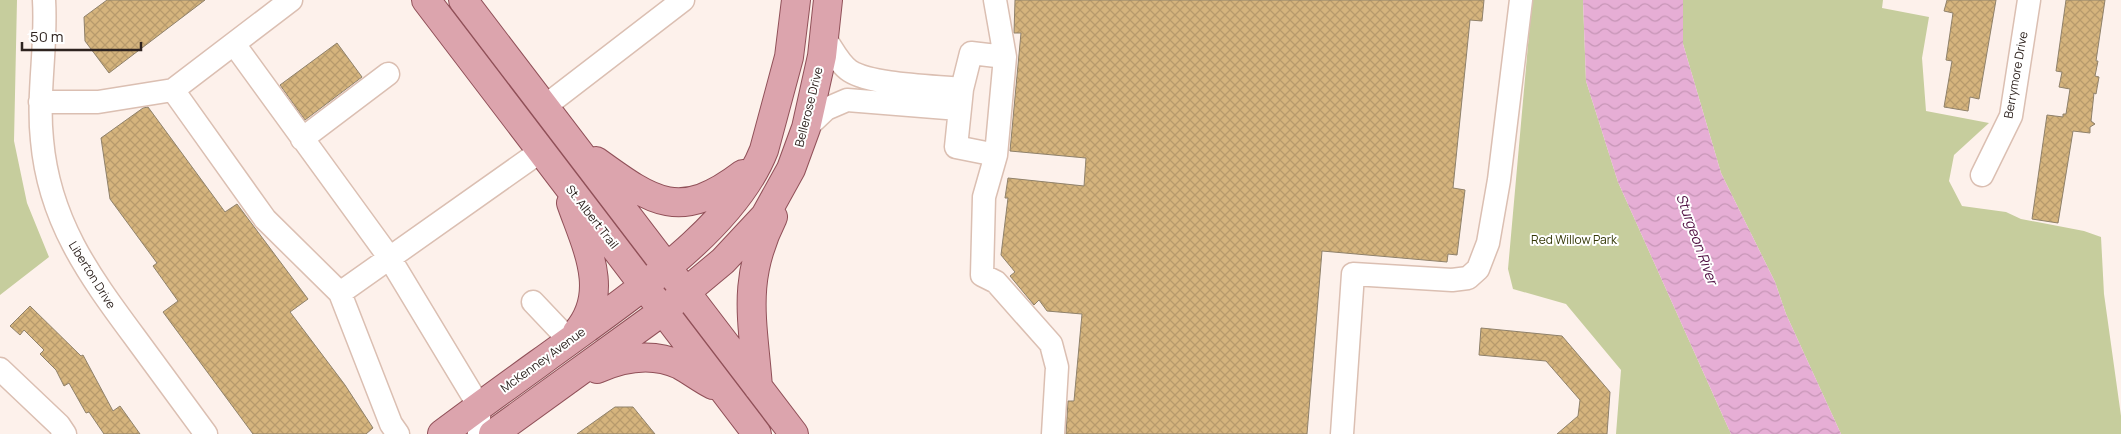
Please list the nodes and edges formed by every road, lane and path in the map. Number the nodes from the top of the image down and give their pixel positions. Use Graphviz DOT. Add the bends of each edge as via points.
graph roads {
  1 [pos="44,0"];
  2 [pos="291,0"];
  3 [pos="426,0"];
  4 [pos="463,0"];
  5 [pos="683,0"];
  6 [pos="796,0"];
  7 [pos="828,0"];
  8 [pos="995,0"];
  9 [pos="1520,0"];
  10 [pos="2029,0"];
  11 [pos="824,37"];
  12 [pos="234,44"];
  13 [pos="1005,57"];
  14 [pos="388,74"];
  15 [pos="172,90"];
  16 [pos="960,99"];
  17 [pos="40,102"];
  18 [pos="544,107"];
  19 [pos="806,128"];
  20 [pos="302,139"];
  21 [pos="571,142"];
  22 [pos="541,151"];
  23 [pos="996,155"];
  24 [pos="759,163"];
  25 [pos="791,169"];
  26 [pos="1982,175"];
  27 [pos="564,182"];
  28 [pos="389,257"];
  29 [pos="666,267"];
  30 [pos="644,286"];
  31 [pos="685,292"];
  32 [pos="340,293"];
  33 [pos="533,302"];
  34 [pos="664,311"];
  35 [pos="570,341"];
  36 [pos="0,369"];
  37 [pos="564,383"];
  38 [pos="758,387"];
  39 [pos="724,390"];
  40 [pos="479,406"];
  41 [pos="65,434"];
  42 [pos="206,434"];
  43 [pos="398,434"];
  44 [pos="442,434"];
  45 [pos="478,434"];
  46 [pos="493,434"];
  47 [pos="757,434"];
  48 [pos="794,434"];
  49 [pos="1053,434"];
  50 [pos="1342,434"];
  1 -- 17 [label="street, Liberton Drive"];
  2 -- 12 [label="street"];
  3 -- 22 [label="main road, St. Albert Trail"];
  4 -- 18 [label="main road"];
  5 -- 18 [label="street"];
  6 -- 24 [label="main road" via="789,57"];
  7 -- 11 [label="main road, Bellerose Drive"];
  8 -- 13 [label="street"];
  9 -- 50 [label="street" via="1500,180 1488,243 1478,269 1468,278 1452,280 1353,274"];
  10 -- 26 [label="street, Berrymore Drive" via="2011,116"];
  11 -- 16 [label="street" via="851,71"];
  11 -- 19 [label="main road, Bellerose Drive"];
  12 -- 15 [label="street"];
  12 -- 20 [label="street"];
  13 -- 16 [label="street" via="971,53"];
  13 -- 23 [label="street"];
  14 -- 20 [label="street" via="341,120"];
  15 -- 17 [label="street" via="98,102"];
  15 -- 32 [label="street" via="265,219"];
  16 -- 19 [label="street" via="847,100 826,109"];
  16 -- 23 [label="street" via="956,147"];
  17 -- 42 [label="street, Liberton Drive" via="47,175 75,251 99,289"];
  18 -- 21 [label="main road"];
  19 -- 25 [label="main road, Bellerose Drive"];
  20 -- 28 [label="street"];
  21 -- 24 [label="main road" via="637,191 675,203 714,195"];
  21 -- 29 [label="main road"];
  22 -- 27 [label="main road, St. Albert Trail"];
  22 -- 28 [label="street"];
  23 -- 49 [label="street" via="984,197 982,275 996,282 1051,344 1057,367"];
  24 -- 29 [label="main road" via="727,209"];
  25 -- 31 [label="main road, Bellerose Drive" via="765,216 724,261"];
  25 -- 38 [label="main road" via="761,242 753,272 750,302"];
  27 -- 30 [label="main road, St. Albert Trail"];
  27 -- 35 [label="main road" via="591,261 595,287 592,309"];
  28 -- 32 [label="street"];
  28 -- 40 [label="street"];
  29 -- 30 [label="main road, McKenney Avenue"];
  29 -- 31 [label="main road"];
  30 -- 34 [label="main road, St. Albert Trail"];
  30 -- 35 [label="main road, McKenney Avenue"];
  31 -- 34 [label="main road, Bellerose Drive"];
  31 -- 38 [label="main road"];
  32 -- 43 [label="street" via="391,424"];
  33 -- 35 [label="street"];
  34 -- 37 [label="main road"];
  34 -- 39 [label="main road, St. Albert Trail"];
  35 -- 40 [label="main road, McKenney Avenue"];
  36 -- 41 [label="street"];
  37 -- 39 [label="main road" via="626,359 656,357 679,365"];
  37 -- 46 [label="main road"];
  38 -- 48 [label="main road"];
  39 -- 47 [label="main road, St. Albert Trail"];
  40 -- 44 [label="main road, McKenney Avenue"];
  40 -- 45 [label="street"];
}
